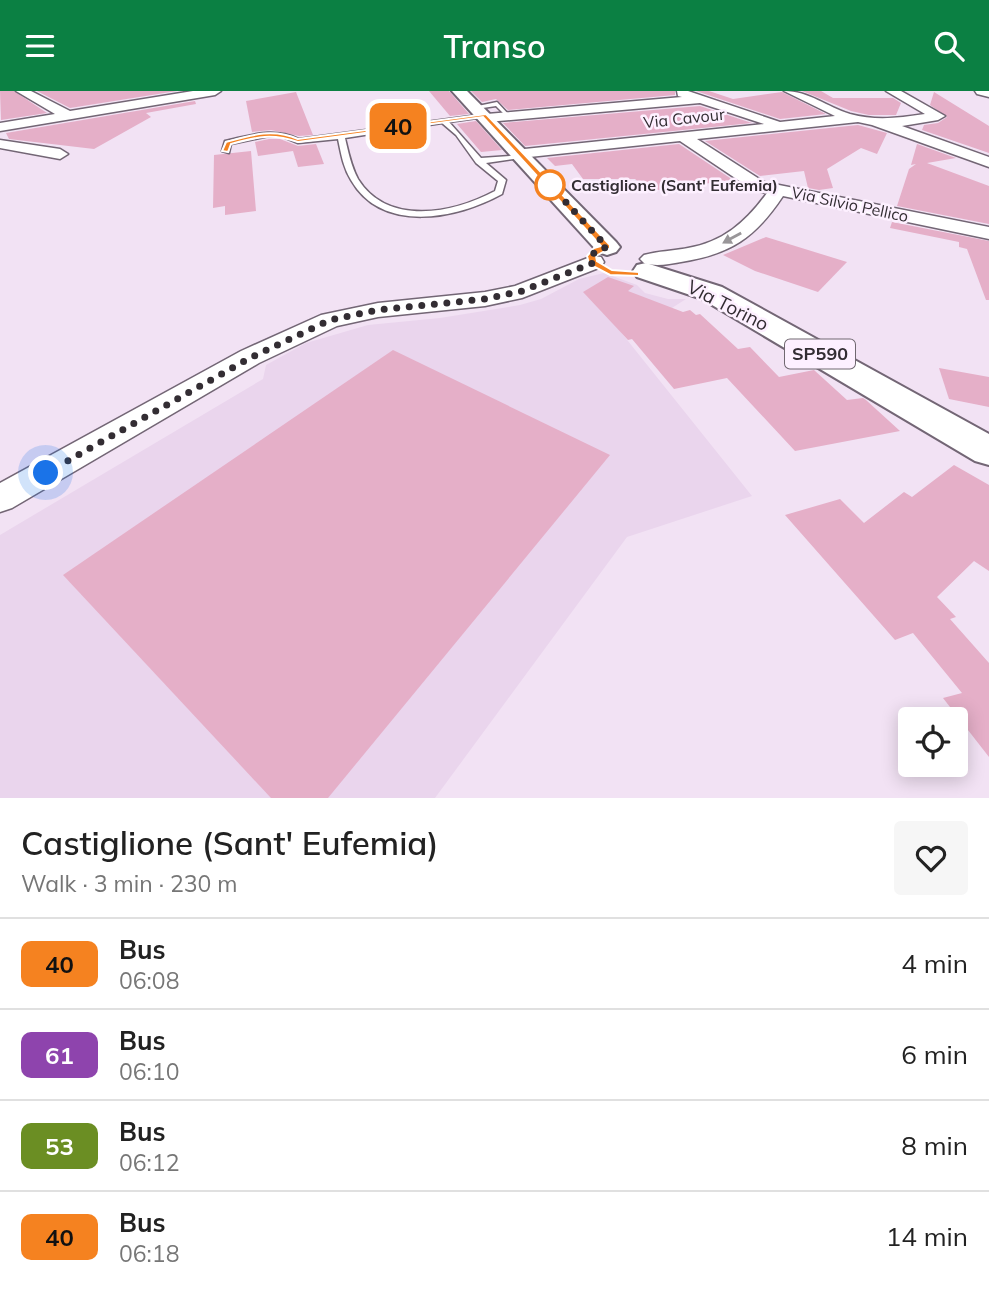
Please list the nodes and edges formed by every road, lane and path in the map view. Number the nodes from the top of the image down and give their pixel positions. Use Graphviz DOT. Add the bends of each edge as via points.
graph roads {
  1 [pos="22,91"];
  2 [pos="215,91"];
  3 [pos="458,91"];
  4 [pos="676,91"];
  5 [pos="790,91"];
  6 [pos="892,91"];
  7 [pos="981,91"];
  8 [pos="989,93"];
  9 [pos="700,99"];
  10 [pos="482,113"];
  11 [pos="69,115"];
  12 [pos="851,119"];
  13 [pos="441,120"];
  14 [pos="884,124"];
  15 [pos="784,126"];
  16 [pos="0,127"];
  17 [pos="341,136"];
  18 [pos="682,136"];
  19 [pos="0,144"];
  20 [pos="226,151"];
  21 [pos="60,154"];
  22 [pos="522,155"];
  23 [pos="479,161"];
  24 [pos="989,162"];
  25 [pos="778,190"];
  26 [pos="989,233"];
  27 [pos="622,264"];
  28 [pos="989,451"];
  29 [pos="0,499"];
  1 -- 11 [label="street"];
  2 -- 11 [label="street"];
  3 -- 10 [label="main road, SP590"];
  4 -- 9 [label="street"];
  5 -- 12 [label="street"];
  6 -- 14 [label="street" via="938,116"];
  7 -- 8 [label="street"];
  9 -- 10 [label="street" via="509,116"];
  9 -- 15 [label="street"];
  10 -- 13 [label="lane"];
  10 -- 22 [label="main road, SP590"];
  11 -- 16 [label="street"];
  12 -- 14 [label="street"];
  12 -- 15 [label="street, Via Cavour"];
  13 -- 17 [label="lane"];
  13 -- 23 [label="lane" via="451,125"];
  14 -- 24 [label="street"];
  15 -- 18 [label="street, Via Cavour"];
  17 -- 20 [label="lane" via="298,141 282,134 256,135 228,143"];
  17 -- 23 [label="lane" via="357,183 378,204 398,211 429,214 482,204 499,193 502,180"];
  18 -- 22 [label="street, Via Cavour"];
  18 -- 25 [label="street, Via Silvio Pellico" via="759,186"];
  19 -- 21 [label="street"];
  22 -- 23 [label="lane"];
  22 -- 27 [label="main road, SP590"];
  25 -- 26 [label="street, Via Silvio Pellico"];
  25 -- 27 [label="street, one-way" via="748,229 713,248"];
  27 -- 28 [label="main road, Via Torino / SP590" via="712,293"];
  27 -- 29 [label="street" via="485,299 330,320 238,364"];
}
